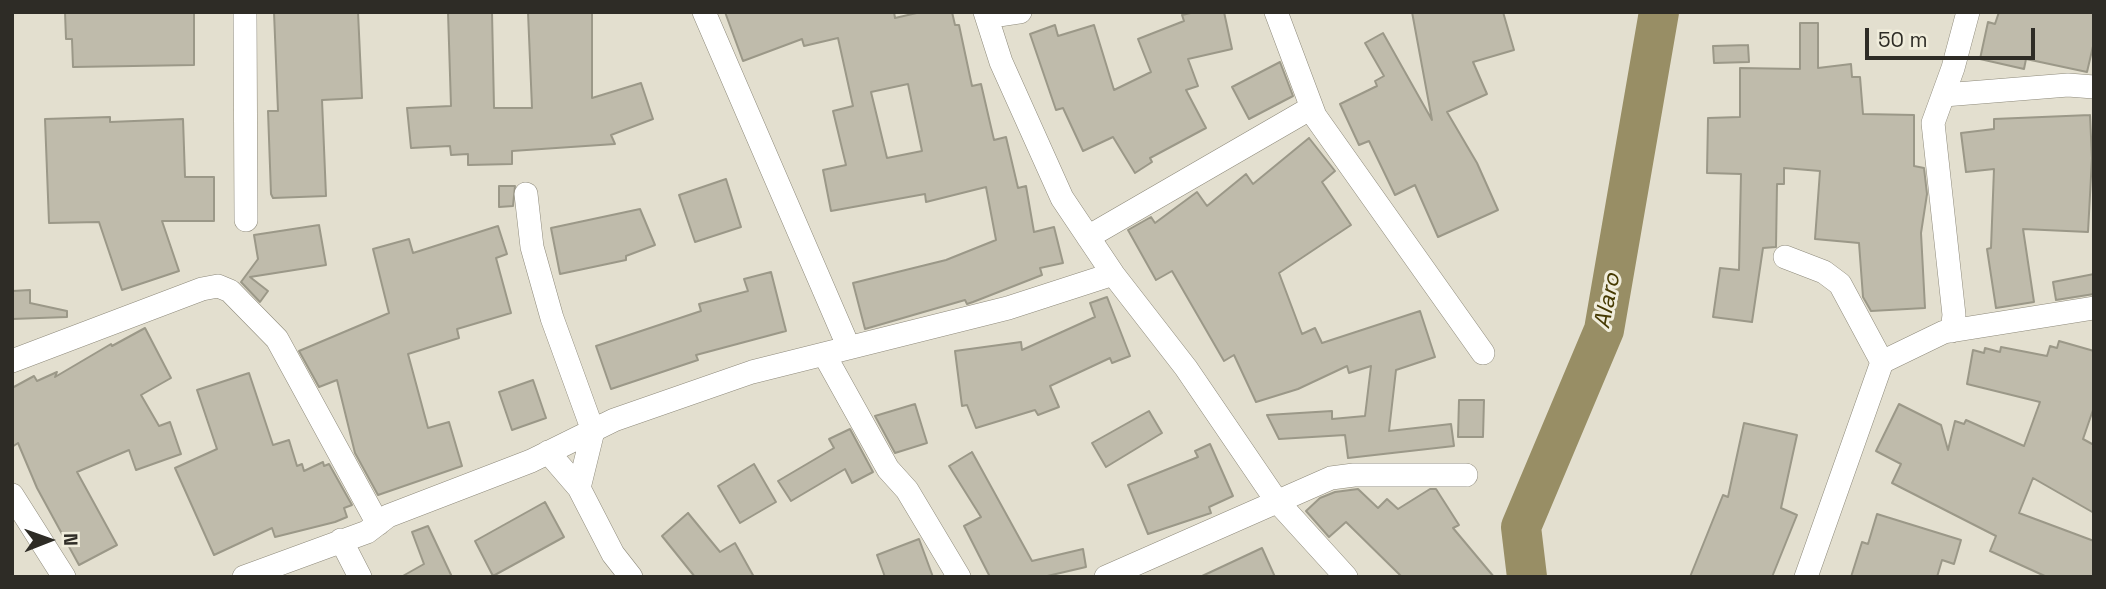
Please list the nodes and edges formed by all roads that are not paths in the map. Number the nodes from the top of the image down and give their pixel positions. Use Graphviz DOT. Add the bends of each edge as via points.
graph roads {
  1 [pos="245,12"];
  2 [pos="704,12"];
  3 [pos="1020,12"];
  4 [pos="1276,12"];
  5 [pos="1968,12"];
  6 [pos="986,15"];
  7 [pos="2094,86"];
  8 [pos="1944,95"];
  9 [pos="1311,108"];
  10 [pos="526,194"];
  11 [pos="246,220"];
  12 [pos="1088,237"];
  13 [pos="1785,257"];
  14 [pos="1113,274"];
  15 [pos="2094,308"];
  16 [pos="1952,331"];
  17 [pos="849,348"];
  18 [pos="1483,353"];
  19 [pos="824,354"];
  20 [pos="12,361"];
  21 [pos="1882,362"];
  22 [pos="593,431"];
  23 [pos="548,452"];
  24 [pos="1466,475"];
  25 [pos="579,488"];
  26 [pos="12,495"];
  27 [pos="1276,500"];
  28 [pos="378,524"];
  29 [pos="341,540"];
  30 [pos="64,577"];
  31 [pos="244,577"];
  32 [pos="360,577"];
  33 [pos="631,577"];
  34 [pos="959,577"];
  35 [pos="1106,577"];
  36 [pos="1346,577"];
  37 [pos="1806,577"];
  1 -- 11 [label="street"];
  2 -- 17 [label="street"];
  3 -- 6 [label="street"];
  4 -- 9 [label="street"];
  5 -- 8 [label="street"];
  6 -- 12 [label="street" via="1001,62 1062,198"];
  7 -- 8 [label="street"];
  8 -- 16 [label="street" via="1933,123"];
  9 -- 12 [label="street"];
  9 -- 18 [label="street"];
  10 -- 22 [label="street" via="532,247 552,318"];
  12 -- 14 [label="street"];
  13 -- 21 [label="street" via="1824,272 1839,284"];
  14 -- 17 [label="street" via="1008,308"];
  14 -- 27 [label="street" via="1186,368"];
  15 -- 16 [label="street"];
  16 -- 21 [label="street"];
  17 -- 19 [label="street"];
  19 -- 22 [label="street" via="752,372"];
  19 -- 34 [label="street" via="888,470 907,491"];
  20 -- 28 [label="street" via="202,289 218,286 230,291 277,339"];
  21 -- 37 [label="street"];
  22 -- 23 [label="street"];
  22 -- 25 [label="street"];
  23 -- 25 [label="street"];
  23 -- 28 [label="street"];
  24 -- 27 [label="street" via="1331,478"];
  25 -- 33 [label="street" via="613,554"];
  26 -- 30 [label="street"];
  27 -- 35 [label="street"];
  27 -- 36 [label="street"];
  28 -- 29 [label="street"];
  29 -- 31 [label="street"];
  29 -- 32 [label="street"];
}
